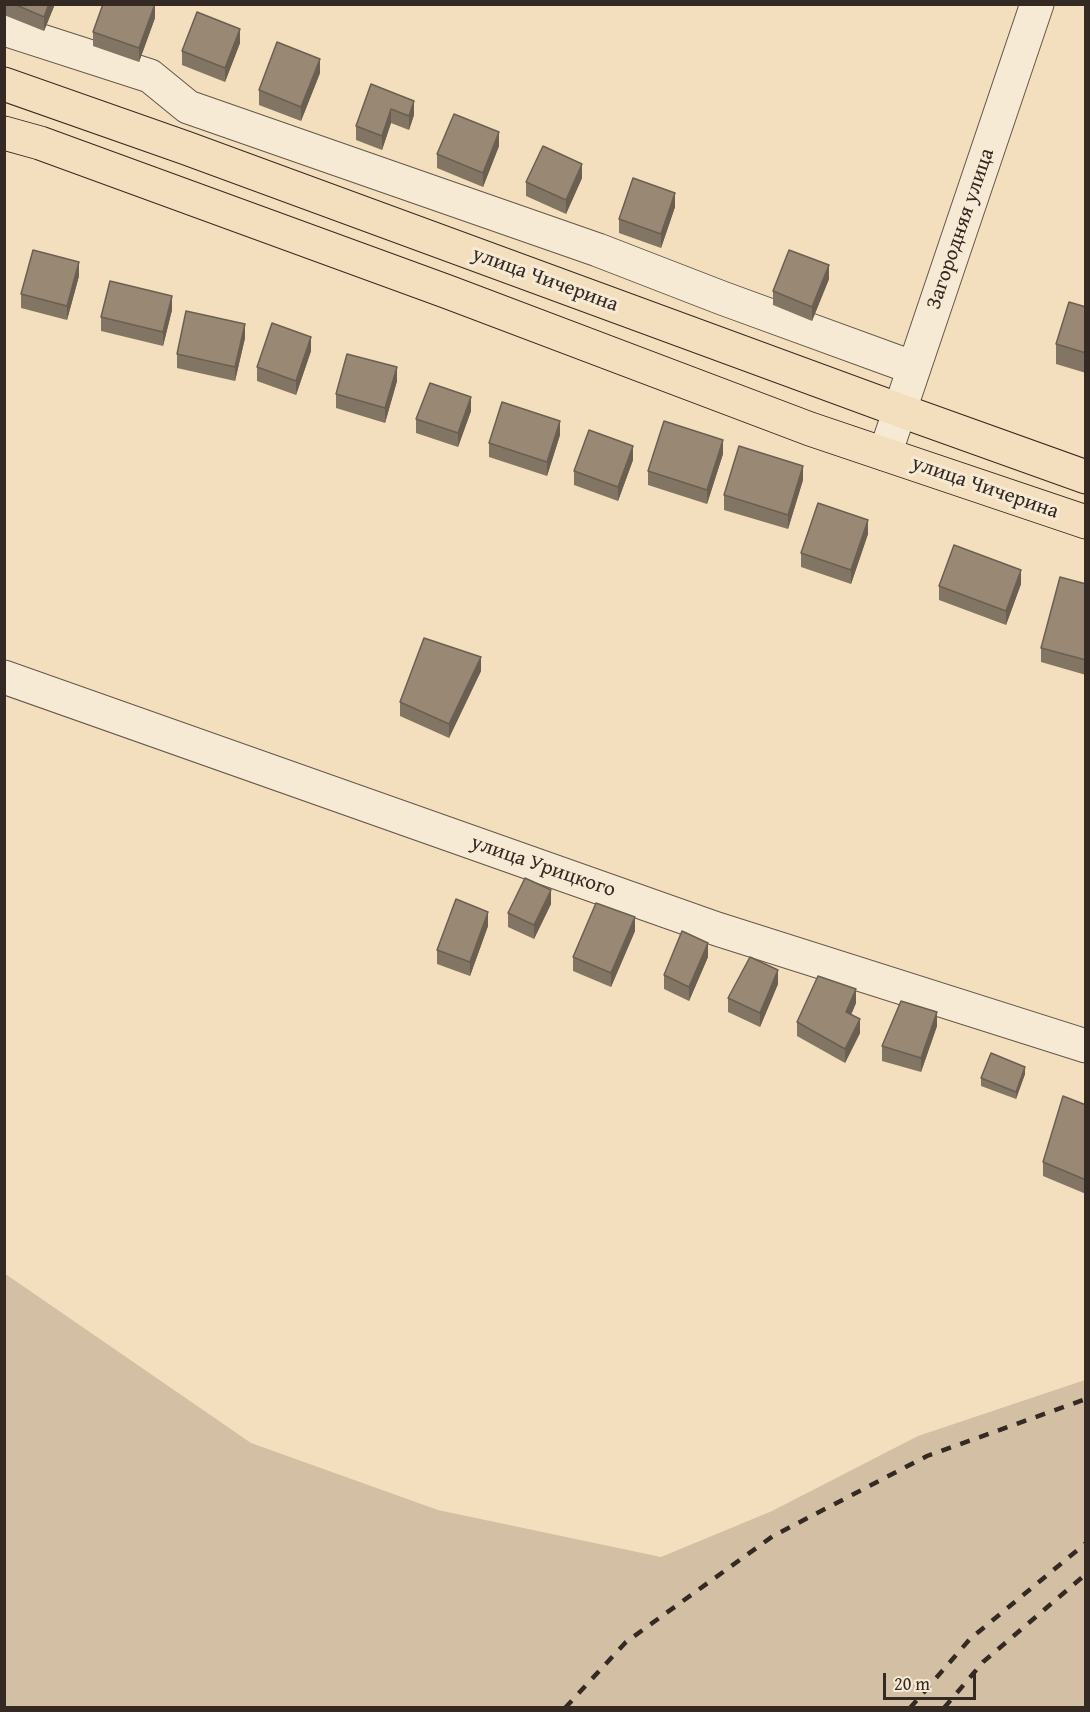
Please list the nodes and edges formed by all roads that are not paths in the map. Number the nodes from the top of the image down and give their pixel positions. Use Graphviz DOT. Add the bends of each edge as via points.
graph roads {
  1 [pos="1037,4"];
  2 [pos="4,29"];
  3 [pos="4,84"];
  4 [pos="4,132"];
  5 [pos="914,368"];
  6 [pos="899,410"];
  7 [pos="885,454"];
  8 [pos="1086,477"];
  9 [pos="1086,522"];
  10 [pos="4,677"];
  11 [pos="1086,1046"];
  1 -- 5 [label="street, Загородняя улица"];
  2 -- 5 [label="street" via="150,76 188,107 598,250"];
  3 -- 6 [label="main road, улица Чичерина"];
  4 -- 7 [label="main road, улица Чичерина"];
  5 -- 6 [label="street, Загородняя улица"];
  6 -- 7 [label="street, Загородняя улица"];
  6 -- 8 [label="main road, улица Чичерина"];
  7 -- 9 [label="main road, улица Чичерина"];
  10 -- 11 [label="street, улица Урицкого" via="717,929"];
}
